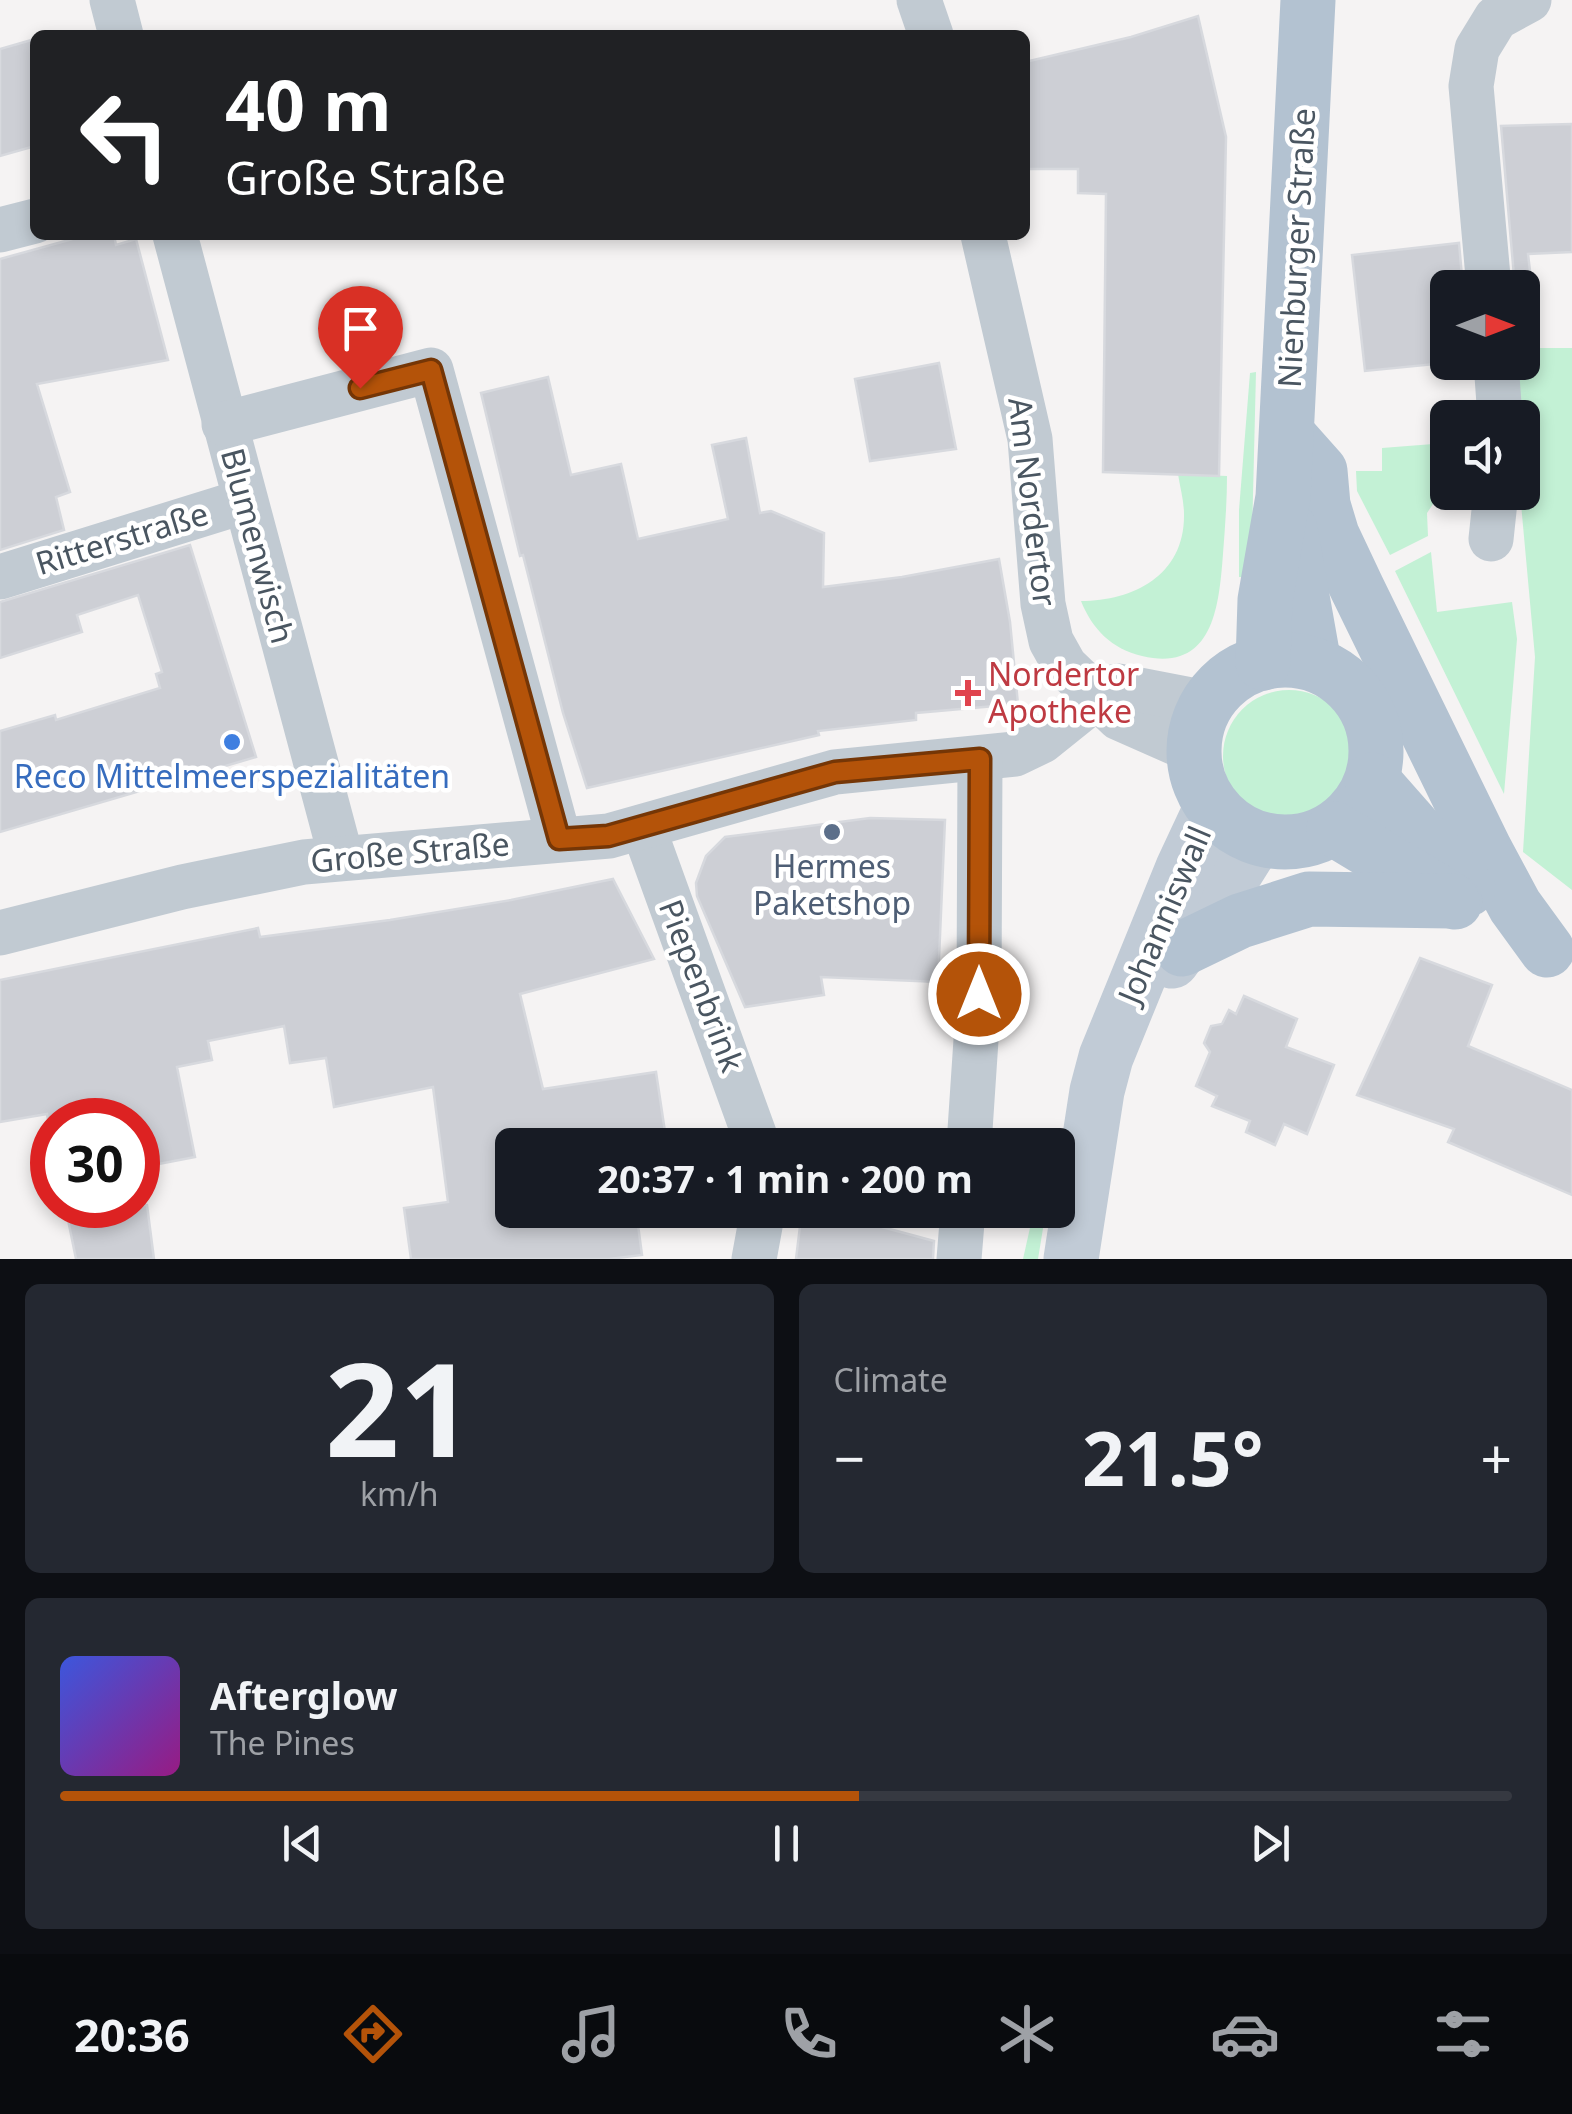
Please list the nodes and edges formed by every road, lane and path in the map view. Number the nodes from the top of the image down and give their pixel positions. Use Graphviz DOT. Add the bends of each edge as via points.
graph roads {
  1 [pos="112,0"];
  2 [pos="920,0"];
  3 [pos="1308,0"];
  4 [pos="1528,0"];
  5 [pos="120,30"];
  6 [pos="929,30"];
  7 [pos="30,222"];
  8 [pos="0,230"];
  9 [pos="176,240"];
  10 [pos="984,240"];
  11 [pos="1487,270"];
  12 [pos="224,424"];
  13 [pos="1287,434"];
  14 [pos="245,501"];
  15 [pos="1494,510"];
  16 [pos="1492,540"];
  17 [pos="0,577"];
  18 [pos="1288,663"];
  19 [pos="1098,694"];
  20 [pos="1201,727"];
  21 [pos="980,759"];
  22 [pos="1372,780"];
  23 [pos="1212,806"];
  24 [pos="643,827"];
  25 [pos="1334,828"];
  26 [pos="1257,838"];
  27 [pos="559,839"];
  28 [pos="341,857"];
  29 [pos="1468,906"];
  30 [pos="0,934"];
  31 [pos="1182,949"];
  32 [pos="1560,958"];
  33 [pos="1118,1024"];
  34 [pos="752,1128"];
  35 [pos="970,1128"];
  36 [pos="760,1228"];
  37 [pos="962,1228"];
  38 [pos="754,1259"];
  39 [pos="958,1259"];
  40 [pos="1072,1259"];
  1 -- 5 [label="street"];
  2 -- 6 [label="street"];
  3 -- 13 [label="main road, Nienburger Straße"];
  4 -- 11 [label="street" via="1496,18 1477,49 1471,86"];
  7 -- 8 [label="street"];
  9 -- 12 [label="street, Blumenwisch"];
  10 -- 19 [label="street, Am Nordertor" via="1030,439 1051,641 1066,666"];
  12 -- 14 [label="street, Blumenwisch"];
  12 -- 27 [label="street" via="431,370"];
  13 -- 18 [label="main road, Nienburger Straße" via="1284,497 1265,600"];
  13 -- 32 [label="main road" via="1320,471 1332,535 1485,850 1515,906"];
  14 -- 17 [label="street, Ritterstraße"];
  14 -- 28 [label="street, Blumenwisch"];
  15 -- 16 [label="street"];
  18 -- 20 [label="main road" via="1237,673"];
  18 -- 22 [label="main road" via="1346,683 1368,711 1376,745"];
  19 -- 20 [label="street" via="1118,686"];
  19 -- 21 [label="street, Große Straße" via="1028,749"];
  20 -- 23 [label="main road" via="1199,780"];
  21 -- 24 [label="street, Große Straße" via="835,772"];
  21 -- 35 [label="street" via="979,994"];
  22 -- 25 [label="main road" via="1357,808"];
  22 -- 29 [label="main road"];
  23 -- 26 [label="main road"];
  23 -- 33 [label="main road, Johanniswall"];
  24 -- 27 [label="street, Große Straße"];
  24 -- 34 [label="street, Piepenbrink"];
  25 -- 26 [label="main road" via="1304,841"];
  25 -- 29 [label="main road"];
  26 -- 31 [label="main road, Johanniswall"];
  27 -- 28 [label="street, Große Straße"];
  28 -- 30 [label="street, Große Straße" via="182,886"];
  29 -- 31 [label="main road" via="1308,899"];
  29 -- 32 [label="main road"];
  31 -- 33 [label="main road, Johanniswall"];
  33 -- 40 [label="main road, Johanniswall" via="1097,1091"];
  36 -- 38 [label="street"];
  37 -- 39 [label="street"];
}
